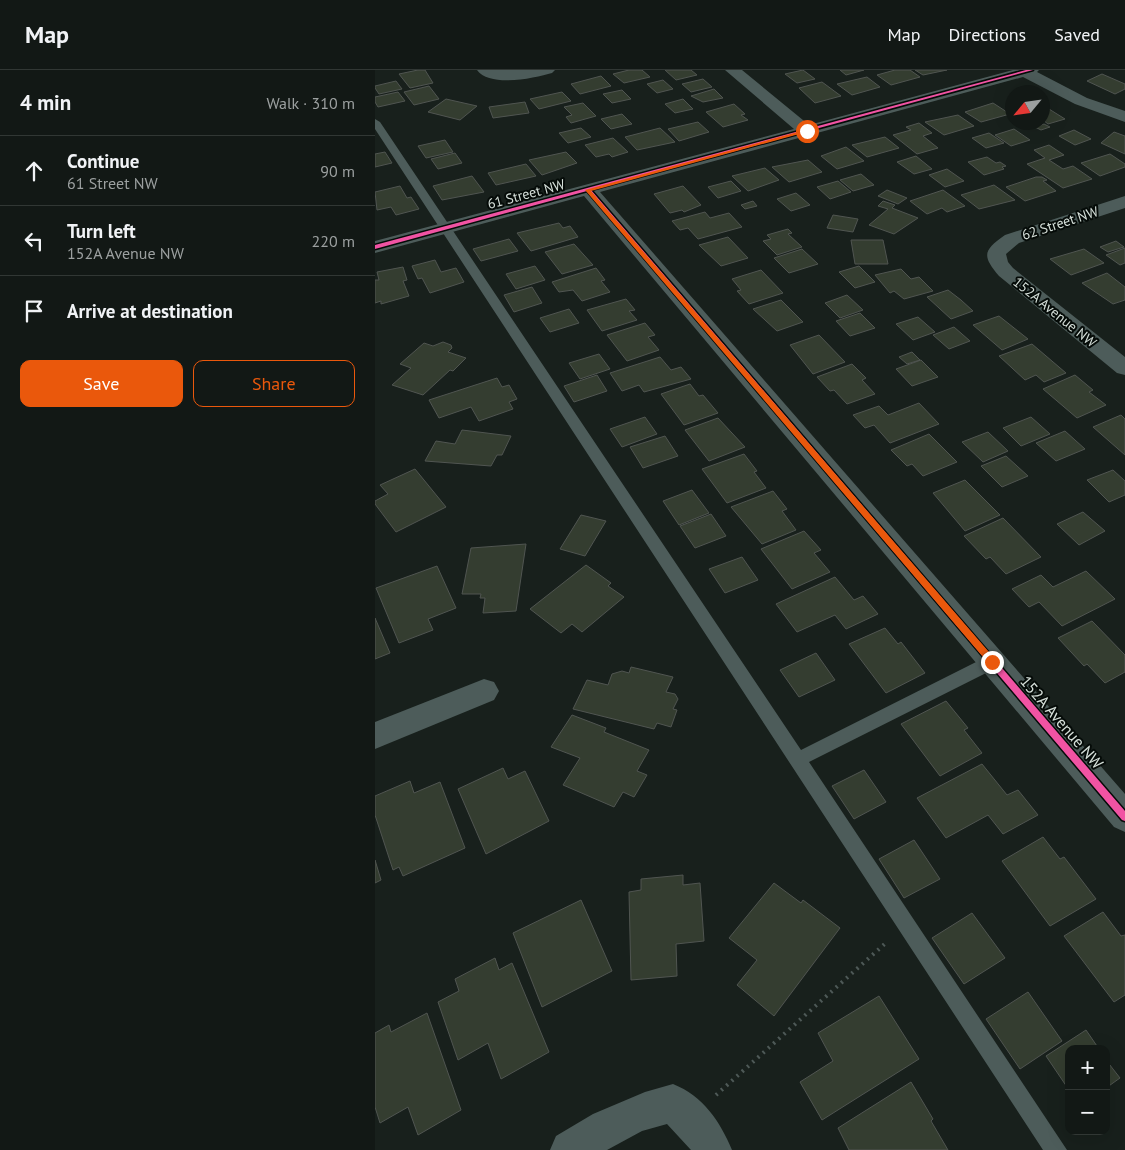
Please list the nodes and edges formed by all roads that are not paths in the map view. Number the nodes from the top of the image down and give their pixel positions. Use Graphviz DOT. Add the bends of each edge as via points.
graph roads {
  1 [pos="547,70"];
  2 [pos="733,70"];
  3 [pos="1028,71"];
  4 [pos="492,72"];
  5 [pos="1125,116"];
  6 [pos="375,122"];
  7 [pos="807,131"];
  8 [pos="588,190"];
  9 [pos="1125,202"];
  10 [pos="444,229"];
  11 [pos="375,247"];
  12 [pos="997,250"];
  13 [pos="1125,368"];
  14 [pos="992,662"];
  15 [pos="484,691"];
  16 [pos="375,736"];
  17 [pos="799,760"];
  18 [pos="1125,817"];
  19 [pos="569,1150"];
  20 [pos="712,1150"];
  21 [pos="1056,1150"];
  1 -- 4 [label="street" via="517,76"];
  2 -- 7 [label="street"];
  3 -- 5 [label="street" via="1081,101"];
  3 -- 7 [label="street, 61 Street NW"];
  6 -- 10 [label="lane"];
  7 -- 8 [label="street, 61 Street NW"];
  8 -- 10 [label="street, 61 Street NW"];
  8 -- 14 [label="street, 152A Avenue NW"];
  9 -- 12 [label="street, 62 Street NW" via="1021,236 1004,243"];
  10 -- 11 [label="street, 61 Street NW"];
  10 -- 17 [label="lane"];
  12 -- 13 [label="street, 152A Avenue NW" via="998,263 1006,272"];
  14 -- 17 [label="lane"];
  14 -- 18 [label="street, 152A Avenue NW"];
  15 -- 16 [label="street"];
  17 -- 21 [label="lane"];
  19 -- 20 [label="street" via="645,1109 682,1110 705,1135"];
}
